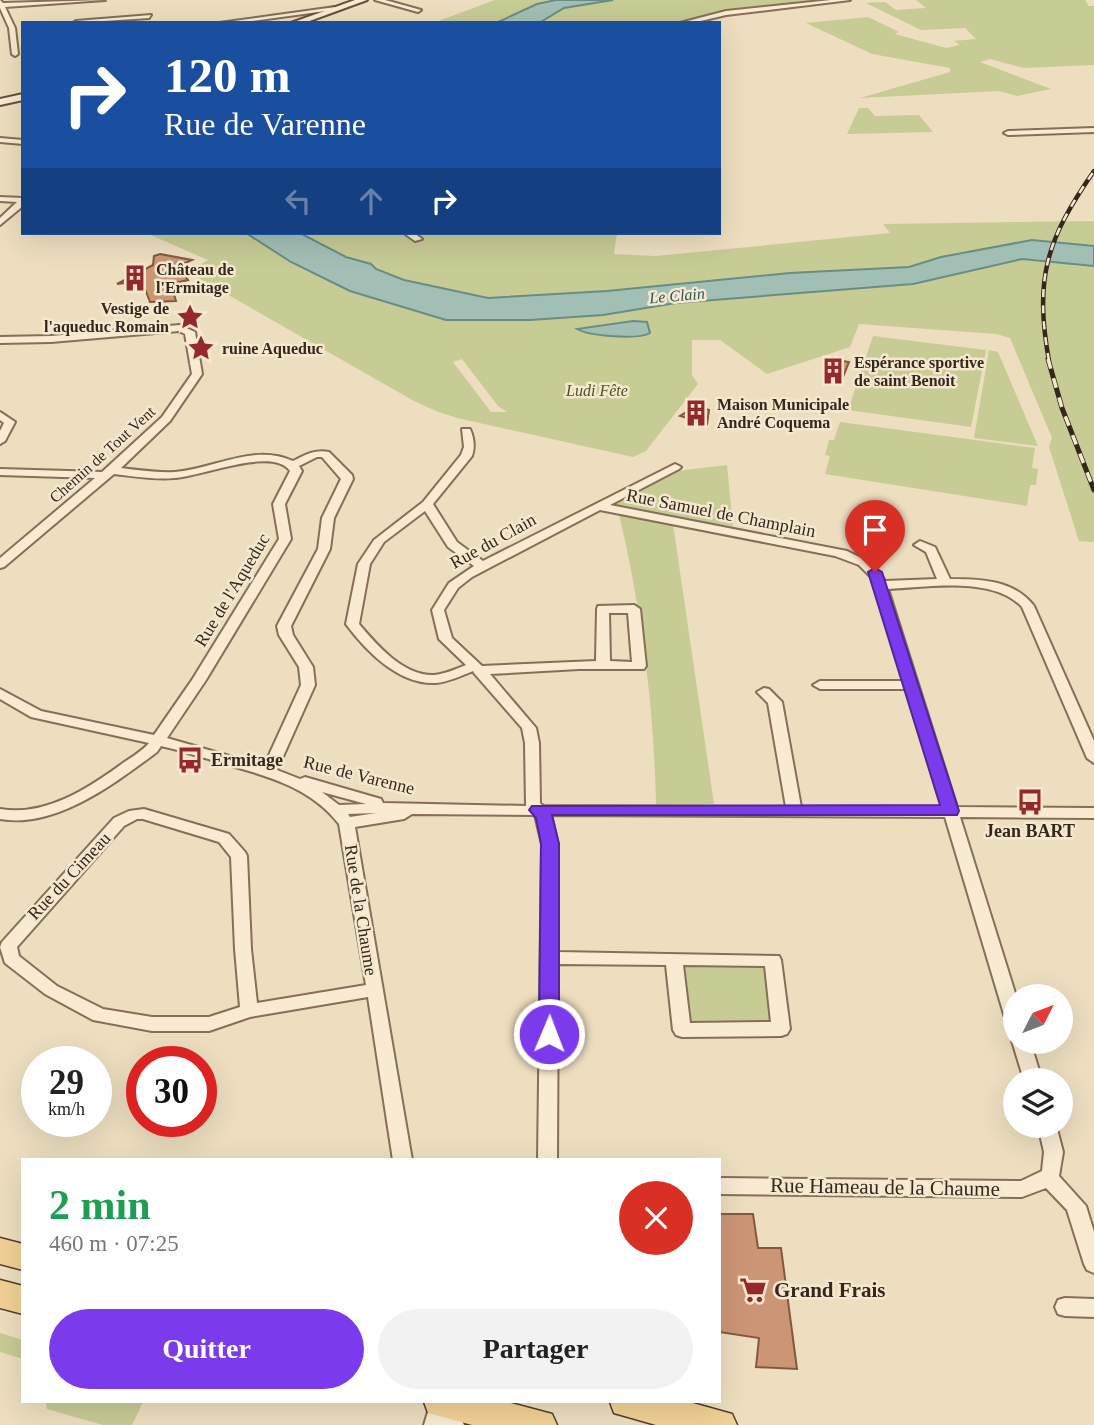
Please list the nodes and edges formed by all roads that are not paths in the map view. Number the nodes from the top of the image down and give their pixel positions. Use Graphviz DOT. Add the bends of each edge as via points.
graph roads {
  1 [pos="102,0"];
  2 [pos="363,0"];
  3 [pos="378,0"];
  4 [pos="847,0"];
  5 [pos="3,2"];
  6 [pos="333,8"];
  7 [pos="418,10"];
  8 [pos="149,17"];
  9 [pos="100,21"];
  10 [pos="235,21"];
  11 [pos="300,21"];
  12 [pos="691,21"];
  13 [pos="19,54"];
  14 [pos="5,55"];
  15 [pos="21,97"];
  16 [pos="0,102"];
  17 [pos="1094,130"];
  18 [pos="1008,133"];
  19 [pos="0,140"];
  20 [pos="21,142"];
  21 [pos="0,199"];
  22 [pos="21,201"];
  23 [pos="21,203"];
  24 [pos="0,222"];
  25 [pos="411,235"];
  26 [pos="418,239"];
  27 [pos="0,340"];
  28 [pos="0,415"];
  29 [pos="466,430"];
  30 [pos="0,441"];
  31 [pos="293,465"];
  32 [pos="675,467"];
  33 [pos="0,472"];
  34 [pos="108,473"];
  35 [pos="427,505"];
  36 [pos="598,506"];
  37 [pos="920,545"];
  38 [pos="0,564"];
  39 [pos="482,566"];
  40 [pos="946,584"];
  41 [pos="881,585"];
  42 [pos="603,666"];
  43 [pos="477,668"];
  44 [pos="820,685"];
  45 [pos="912,685"];
  46 [pos="764,692"];
  47 [pos="0,693"];
  48 [pos="159,741"];
  49 [pos="1094,758"];
  50 [pos="276,774"];
  51 [pos="426,810"];
  52 [pos="538,810"];
  53 [pos="794,811"];
  54 [pos="951,811"];
  55 [pos="1094,813"];
  56 [pos="341,817"];
  57 [pos="4,819"];
  58 [pos="549,958"];
  59 [pos="674,959"];
  60 [pos="1004,984"];
  61 [pos="374,990"];
  62 [pos="248,1011"];
  63 [pos="1051,1138"];
  64 [pos="403,1158"];
  65 [pos="548,1158"];
  66 [pos="1049,1178"];
  67 [pos="721,1186"];
  68 [pos="0,1251"];
  69 [pos="21,1256"];
  70 [pos="1094,1264"];
  71 [pos="0,1294"];
  72 [pos="21,1299"];
  73 [pos="1065,1307"];
  74 [pos="1094,1308"];
  75 [pos="442,1403"];
  76 [pos="442,1403"];
  77 [pos="446,1403"];
  78 [pos="630,1403"];
  79 [pos="524,1423"];
  80 [pos="435,1425"];
  81 [pos="453,1425"];
  82 [pos="720,1425"];
  1 -- 5 [label="street"];
  2 -- 6 [label="street"];
  3 -- 7 [label="street"];
  4 -- 12 [label="street"];
  5 -- 13 [label="street"];
  6 -- 10 [label="street"];
  6 -- 11 [label="street"];
  8 -- 9 [label="street"];
  13 -- 14 [label="street"];
  15 -- 16 [label="street"];
  17 -- 18 [label="street"];
  19 -- 20 [label="street"];
  21 -- 22 [label="street"];
  23 -- 24 [label="street"];
  25 -- 26 [label="street"];
  27 -- 34 [label="street, Chemin de Tout Vent" via="180,328 190,332 197,374 166,419"];
  28 -- 30 [label="street" via="10,422"];
  29 -- 35 [label="street" via="466,456"];
  31 -- 34 [label="street" via="265,458 178,475"];
  31 -- 48 [label="street, Rue de l'Aqueduc" via="296,471 279,504 285,539"];
  31 -- 50 [label="street" via="318,453 329,456 346,475 346,483 328,518 324,549 284,626 306,667 308,685"];
  32 -- 36 [label="street, Rue du Clain"];
  33 -- 34 [label="street"];
  34 -- 38 [label="street, Chemin de Tout Vent"];
  35 -- 39 [label="street" via="452,544"];
  35 -- 43 [label="street" via="380,540 364,564 352,624 373,649 415,676 435,679"];
  36 -- 39 [label="street, Rue du Clain"];
  36 -- 41 [label="street, Rue Samuel de Champlain" via="847,555 868,565"];
  37 -- 40 [label="street" via="931,550"];
  39 -- 43 [label="street, Rue du Clain" via="453,586 438,610 446,639"];
  40 -- 41 [label="street"];
  40 -- 49 [label="street" via="998,585 1021,596"];
  41 -- 45 [label="street, Rue Samuel de Champlain"];
  42 -- 42 [label="street" via="639,666 634,609 603,609"];
  42 -- 43 [label="street"];
  43 -- 52 [label="street, Rue du Clain" via="528,728 533,804"];
  44 -- 45 [label="street"];
  45 -- 54 [label="street, Rue Samuel de Champlain"];
  46 -- 53 [label="street" via="775,702"];
  47 -- 48 [label="street" via="36,714"];
  48 -- 50 [label="street"];
  48 -- 57 [label="street, Rue de l'Aqueduc" via="77,800"];
  50 -- 51 [label="street, Rue de Varenne" via="369,801"];
  50 -- 56 [label="street" via="308,788"];
  51 -- 52 [label="street, Rue de Varenne"];
  51 -- 56 [label="street, Rue de Varenne"];
  52 -- 53 [label="street, Rue de Varenne"];
  52 -- 58 [label="street" via="544,816 550,844"];
  53 -- 54 [label="street, Rue de Varenne"];
  54 -- 55 [label="street, Rue de Varenne"];
  54 -- 60 [label="street"];
  56 -- 61 [label="street, Rue de la Chaume"];
  58 -- 59 [label="street"];
  58 -- 65 [label="street"];
  59 -- 59 [label="street" via="773,960 780,1029 682,1030"];
  61 -- 62 [label="street, Rue du Cimeau"];
  61 -- 64 [label="street, Rue de la Chaume"];
  62 -- 62 [label="street, Rue du Cimeau" via="191,1025 99,1016 51,990 11,959 8,946 120,822 145,814 224,838 239,856"];
  63 -- 66 [label="street" via="1056,1155"];
  66 -- 67 [label="street, Rue Hameau de la Chaume" via="1022,1189"];
  66 -- 70 [label="street" via="1076,1206"];
  68 -- 69 [label="main road"];
  71 -- 72 [label="main road"];
  73 -- 74 [label="street"];
  75 -- 80 [label="street"];
  76 -- 81 [label="street"];
  77 -- 79 [label="main road"];
  78 -- 82 [label="main road"];
}
